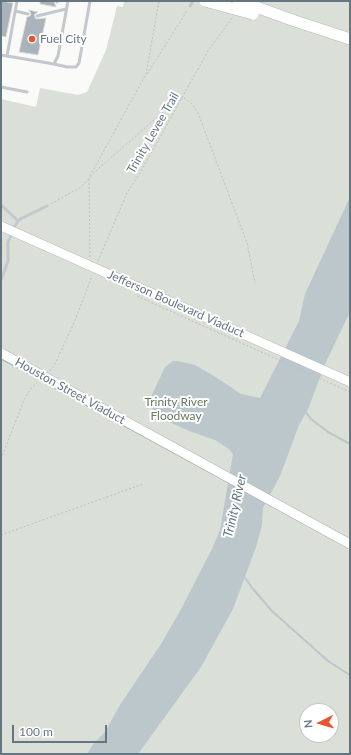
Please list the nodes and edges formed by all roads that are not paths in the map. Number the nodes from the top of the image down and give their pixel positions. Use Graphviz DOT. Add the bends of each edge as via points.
graph roads {
  1 [pos="17,1"];
  2 [pos="68,1"];
  3 [pos="90,1"];
  4 [pos="193,1"];
  5 [pos="205,1"];
  6 [pos="238,1"];
  7 [pos="190,6"];
  8 [pos="66,9"];
  9 [pos="15,11"];
  10 [pos="28,14"];
  11 [pos="37,16"];
  12 [pos="295,21"];
  13 [pos="350,39"];
  14 [pos="1,55"];
  15 [pos="7,56"];
  16 [pos="54,64"];
  17 [pos="1,87"];
  18 [pos="27,92"];
  19 [pos="1,205"];
  20 [pos="47,206"];
  21 [pos="18,221"];
  22 [pos="1,226"];
  23 [pos="1,280"];
  24 [pos="1,353"];
  25 [pos="350,382"];
  26 [pos="350,544"];
  1 -- 9 [label="lane"];
  2 -- 8 [label="lane"];
  3 -- 16 [label="lane" via="79,63 76,67"];
  4 -- 7 [label="lane"];
  5 -- 12 [label="highway, bridge" via="253,14"];
  6 -- 12 [label="highway, bridge"];
  8 -- 11 [label="lane"];
  8 -- 16 [label="lane" via="58,56"];
  9 -- 10 [label="lane"];
  9 -- 15 [label="lane"];
  12 -- 13 [label="highway"];
  14 -- 15 [label="lane"];
  15 -- 16 [label="lane"];
  17 -- 18 [label="lane"];
  19 -- 21 [label="lane"];
  20 -- 21 [label="lane"];
  21 -- 23 [label="lane" via="8,242 8,261"];
  22 -- 25 [label="main road, Jefferson Boulevard Viaduct, bridge"];
  24 -- 26 [label="main road, Houston Street Viaduct, bridge"];
}
